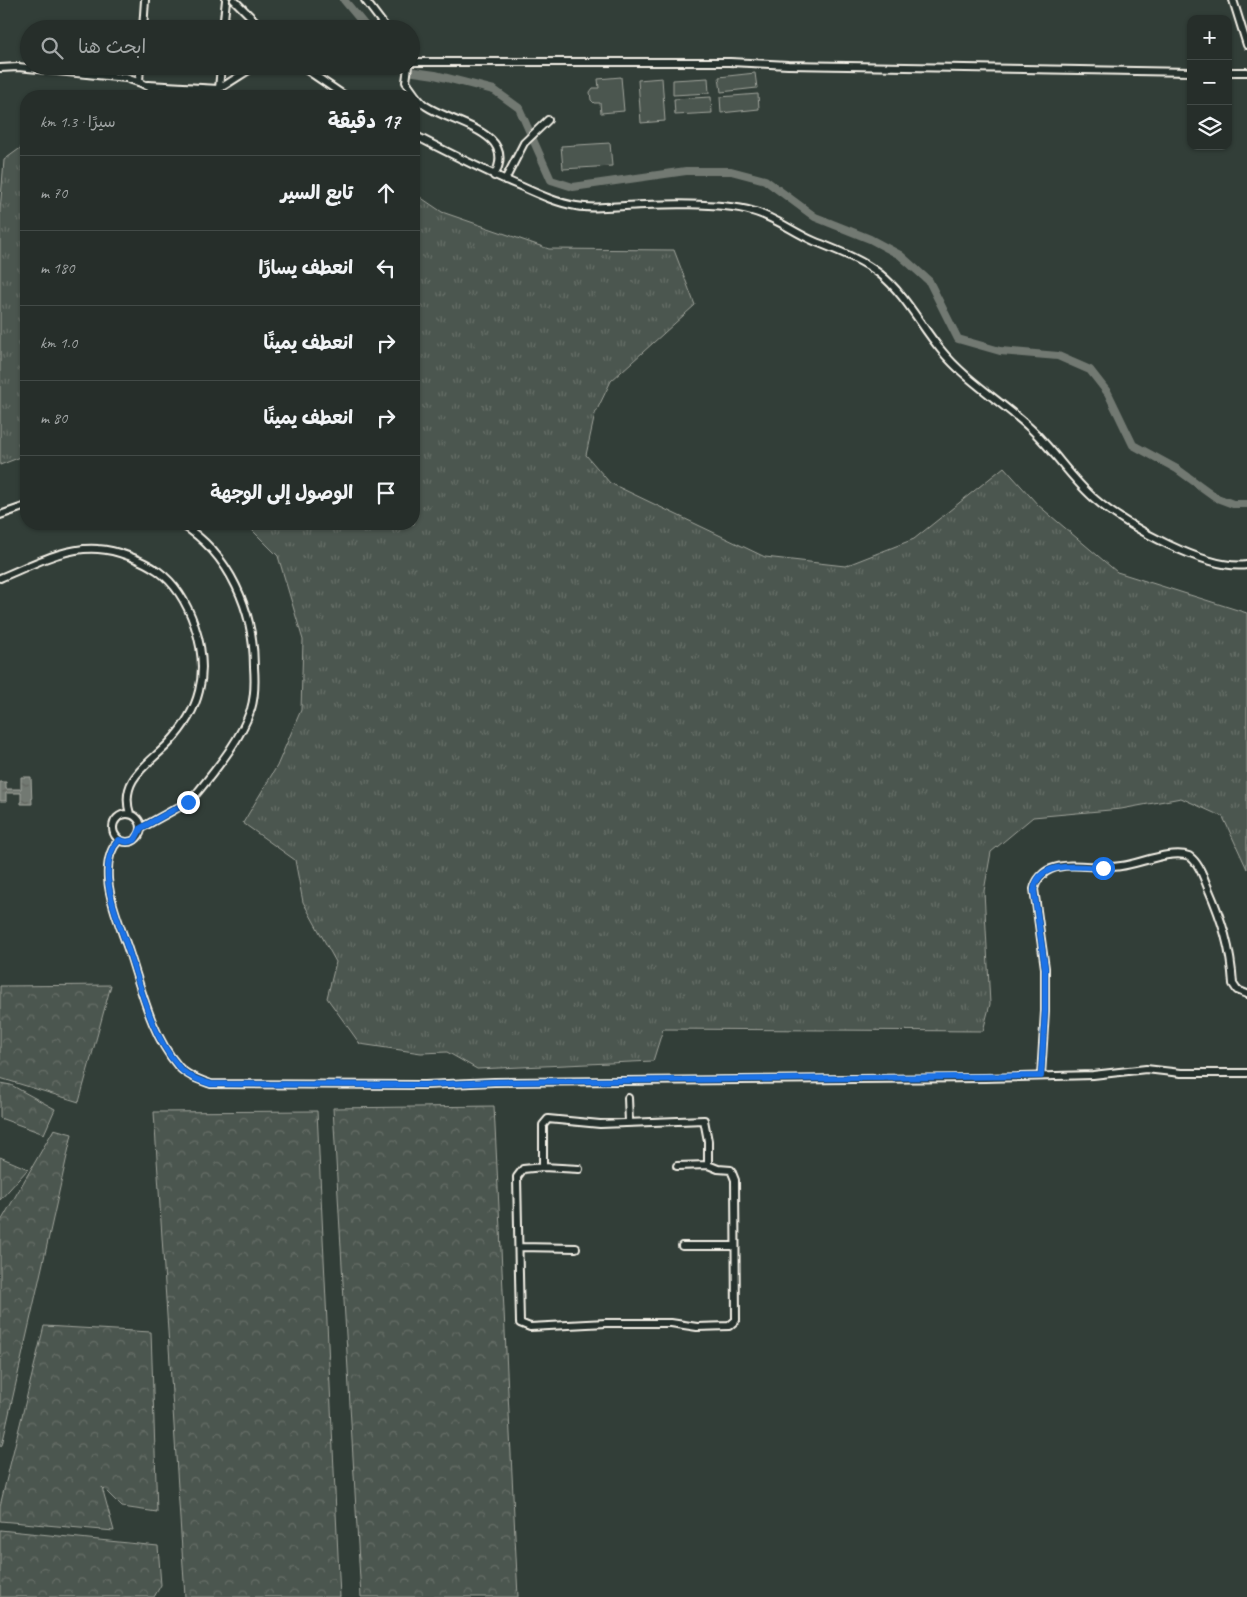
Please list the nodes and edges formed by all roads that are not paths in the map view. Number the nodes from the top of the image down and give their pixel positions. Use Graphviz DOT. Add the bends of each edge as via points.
graph roads {
  1 [pos="145,0"];
  2 [pos="226,0"];
  3 [pos="234,0"];
  4 [pos="365,0"];
  5 [pos="1233,0"];
  6 [pos="144,20"];
  7 [pos="224,20"];
  8 [pos="254,20"];
  9 [pos="379,20"];
  10 [pos="1246,35"];
  11 [pos="1247,45"];
  12 [pos="420,62"];
  13 [pos="20,67"];
  14 [pos="0,68"];
  15 [pos="1187,72"];
  16 [pos="1232,72"];
  17 [pos="1247,72"];
  18 [pos="88,75"];
  19 [pos="141,75"];
  20 [pos="220,75"];
  21 [pos="243,75"];
  22 [pos="313,75"];
  23 [pos="407,75"];
  24 [pos="142,83"];
  25 [pos="219,88"];
  26 [pos="155,90"];
  27 [pos="334,90"];
  28 [pos="412,90"];
  29 [pos="420,100"];
  30 [pos="548,120"];
  31 [pos="420,138"];
  32 [pos="494,176"];
  33 [pos="505,180"];
  34 [pos="20,508"];
  35 [pos="0,515"];
  36 [pos="192,530"];
  37 [pos="1247,565"];
  38 [pos="0,578"];
  39 [pos="130,814"];
  40 [pos="141,828"];
  41 [pos="119,840"];
  42 [pos="1247,994"];
  43 [pos="1247,1073"];
  44 [pos="1041,1076"];
  45 [pos="628,1098"];
  46 [pos="629,1122"];
  47 [pos="677,1166"];
  48 [pos="708,1166"];
  49 [pos="543,1167"];
  50 [pos="579,1169"];
  51 [pos="682,1246"];
  52 [pos="735,1246"];
  53 [pos="519,1247"];
  54 [pos="576,1248"];
  1 -- 6 [label="street"];
  2 -- 7 [label="street"];
  3 -- 8 [label="street"];
  4 -- 9 [label="street"];
  5 -- 10 [label="street"];
  10 -- 11 [label="street"];
  12 -- 15 [label="street" via="730,62"];
  13 -- 14 [label="street"];
  16 -- 17 [label="street"];
  18 -- 24 [label="street"];
  19 -- 24 [label="street"];
  20 -- 25 [label="street"];
  21 -- 25 [label="street"];
  22 -- 27 [label="street"];
  23 -- 28 [label="street" via="406,82"];
  24 -- 25 [label="street"];
  24 -- 26 [label="street"];
  29 -- 32 [label="street" via="425,106 492,138 501,152"];
  30 -- 33 [label="street" via="524,143"];
  31 -- 32 [label="street"];
  32 -- 33 [label="street"];
  33 -- 37 [label="street" via="574,206 752,210 868,266 905,299 941,351 973,383 1031,428 1097,501 1129,523 1193,556 1217,564"];
  34 -- 35 [label="street"];
  36 -- 40 [label="street" via="228,568 251,624 254,687 251,708 243,727 197,793 188,802"];
  38 -- 39 [label="street" via="60,554 97,549 118,553 158,571 180,597 200,641 200,687 190,716 181,729 140,770 129,786 126,802"];
  39 -- 40 [label="street" via="137,818"];
  39 -- 41 [label="street" via="120,816 114,823 113,832"];
  40 -- 41 [label="street" via="132,842"];
  41 -- 44 [label="street" via="112,847 108,879 117,917 154,1026 179,1068 211,1084 425,1085"];
  42 -- 44 [label="street" via="1237,990 1234,984 1222,920 1199,868 1188,856 1177,854 1112,867 1051,869 1040,877 1034,888 1045,968"];
  43 -- 44 [label="street" via="1181,1073 1146,1069"];
  45 -- 46 [label="street"];
  46 -- 48 [label="street" via="704,1120"];
  46 -- 49 [label="street" via="600,1124 548,1119 544,1125"];
  47 -- 48 [label="street"];
  48 -- 52 [label="street" via="731,1170 735,1180"];
  49 -- 50 [label="street"];
  49 -- 53 [label="street" via="522,1169 516,1177"];
  51 -- 52 [label="street"];
  52 -- 53 [label="street" via="736,1320 729,1326 697,1327 671,1323 523,1326 520,1323"];
  53 -- 54 [label="street"];
}
